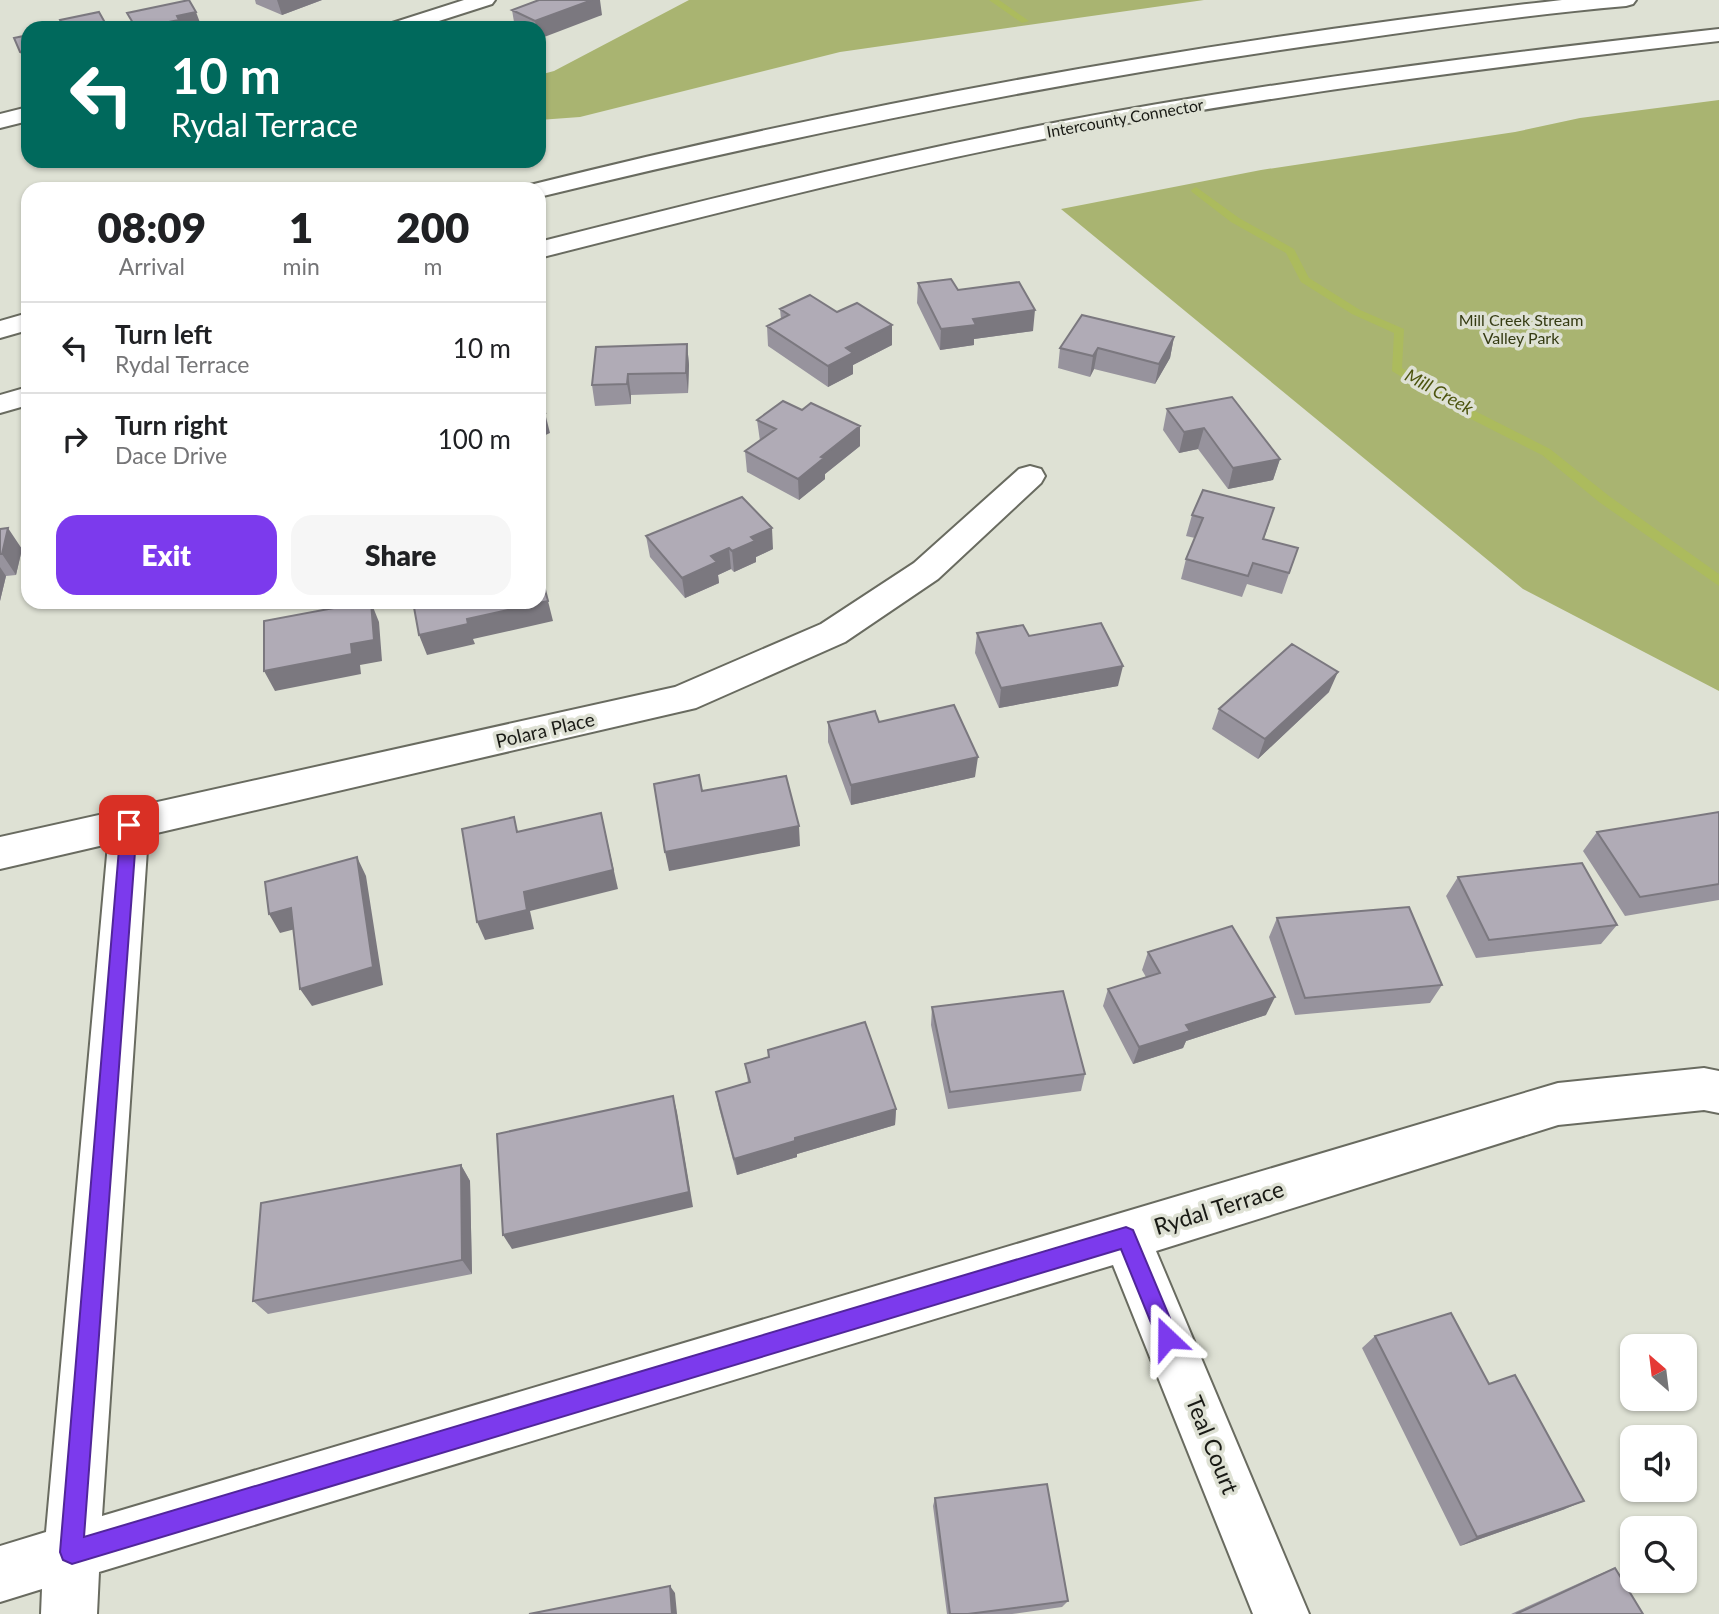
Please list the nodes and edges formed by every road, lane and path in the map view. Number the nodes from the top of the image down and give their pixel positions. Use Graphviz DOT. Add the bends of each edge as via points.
graph roads {
  1 [pos="1626,0"];
  2 [pos="470,2"];
  3 [pos="416,21"];
  4 [pos="1719,35"];
  5 [pos="21,116"];
  6 [pos="0,121"];
  7 [pos="546,188"];
  8 [pos="546,248"];
  9 [pos="21,323"];
  10 [pos="0,330"];
  11 [pos="21,398"];
  12 [pos="0,404"];
  13 [pos="1030,476"];
  14 [pos="129,825"];
  15 [pos="0,853"];
  16 [pos="1719,1092"];
  17 [pos="1126,1237"];
  18 [pos="72,1552"];
  19 [pos="0,1574"];
  20 [pos="69,1614"];
  21 [pos="1282,1614"];
  1 -- 7 [label="main road" via="1301,40 1065,77 821,125"];
  2 -- 3 [label="main road"];
  4 -- 8 [label="main road, Intercounty Connector" via="1317,85 1069,127 814,181"];
  5 -- 6 [label="main road"];
  9 -- 10 [label="main road"];
  11 -- 12 [label="main road"];
  13 -- 14 [label="main road, Polara Place" via="926,570 833,633 683,699"];
  14 -- 15 [label="main road, Polara Place"];
  14 -- 18 [label="main road"];
  16 -- 17 [label="main road, Rydal Terrace" via="1704,1089 1558,1104"];
  17 -- 18 [label="main road, Rydal Terrace"];
  17 -- 21 [label="main road, Teal Court"];
  18 -- 19 [label="main road, Rydal Terrace"];
  18 -- 20 [label="main road"];
}
